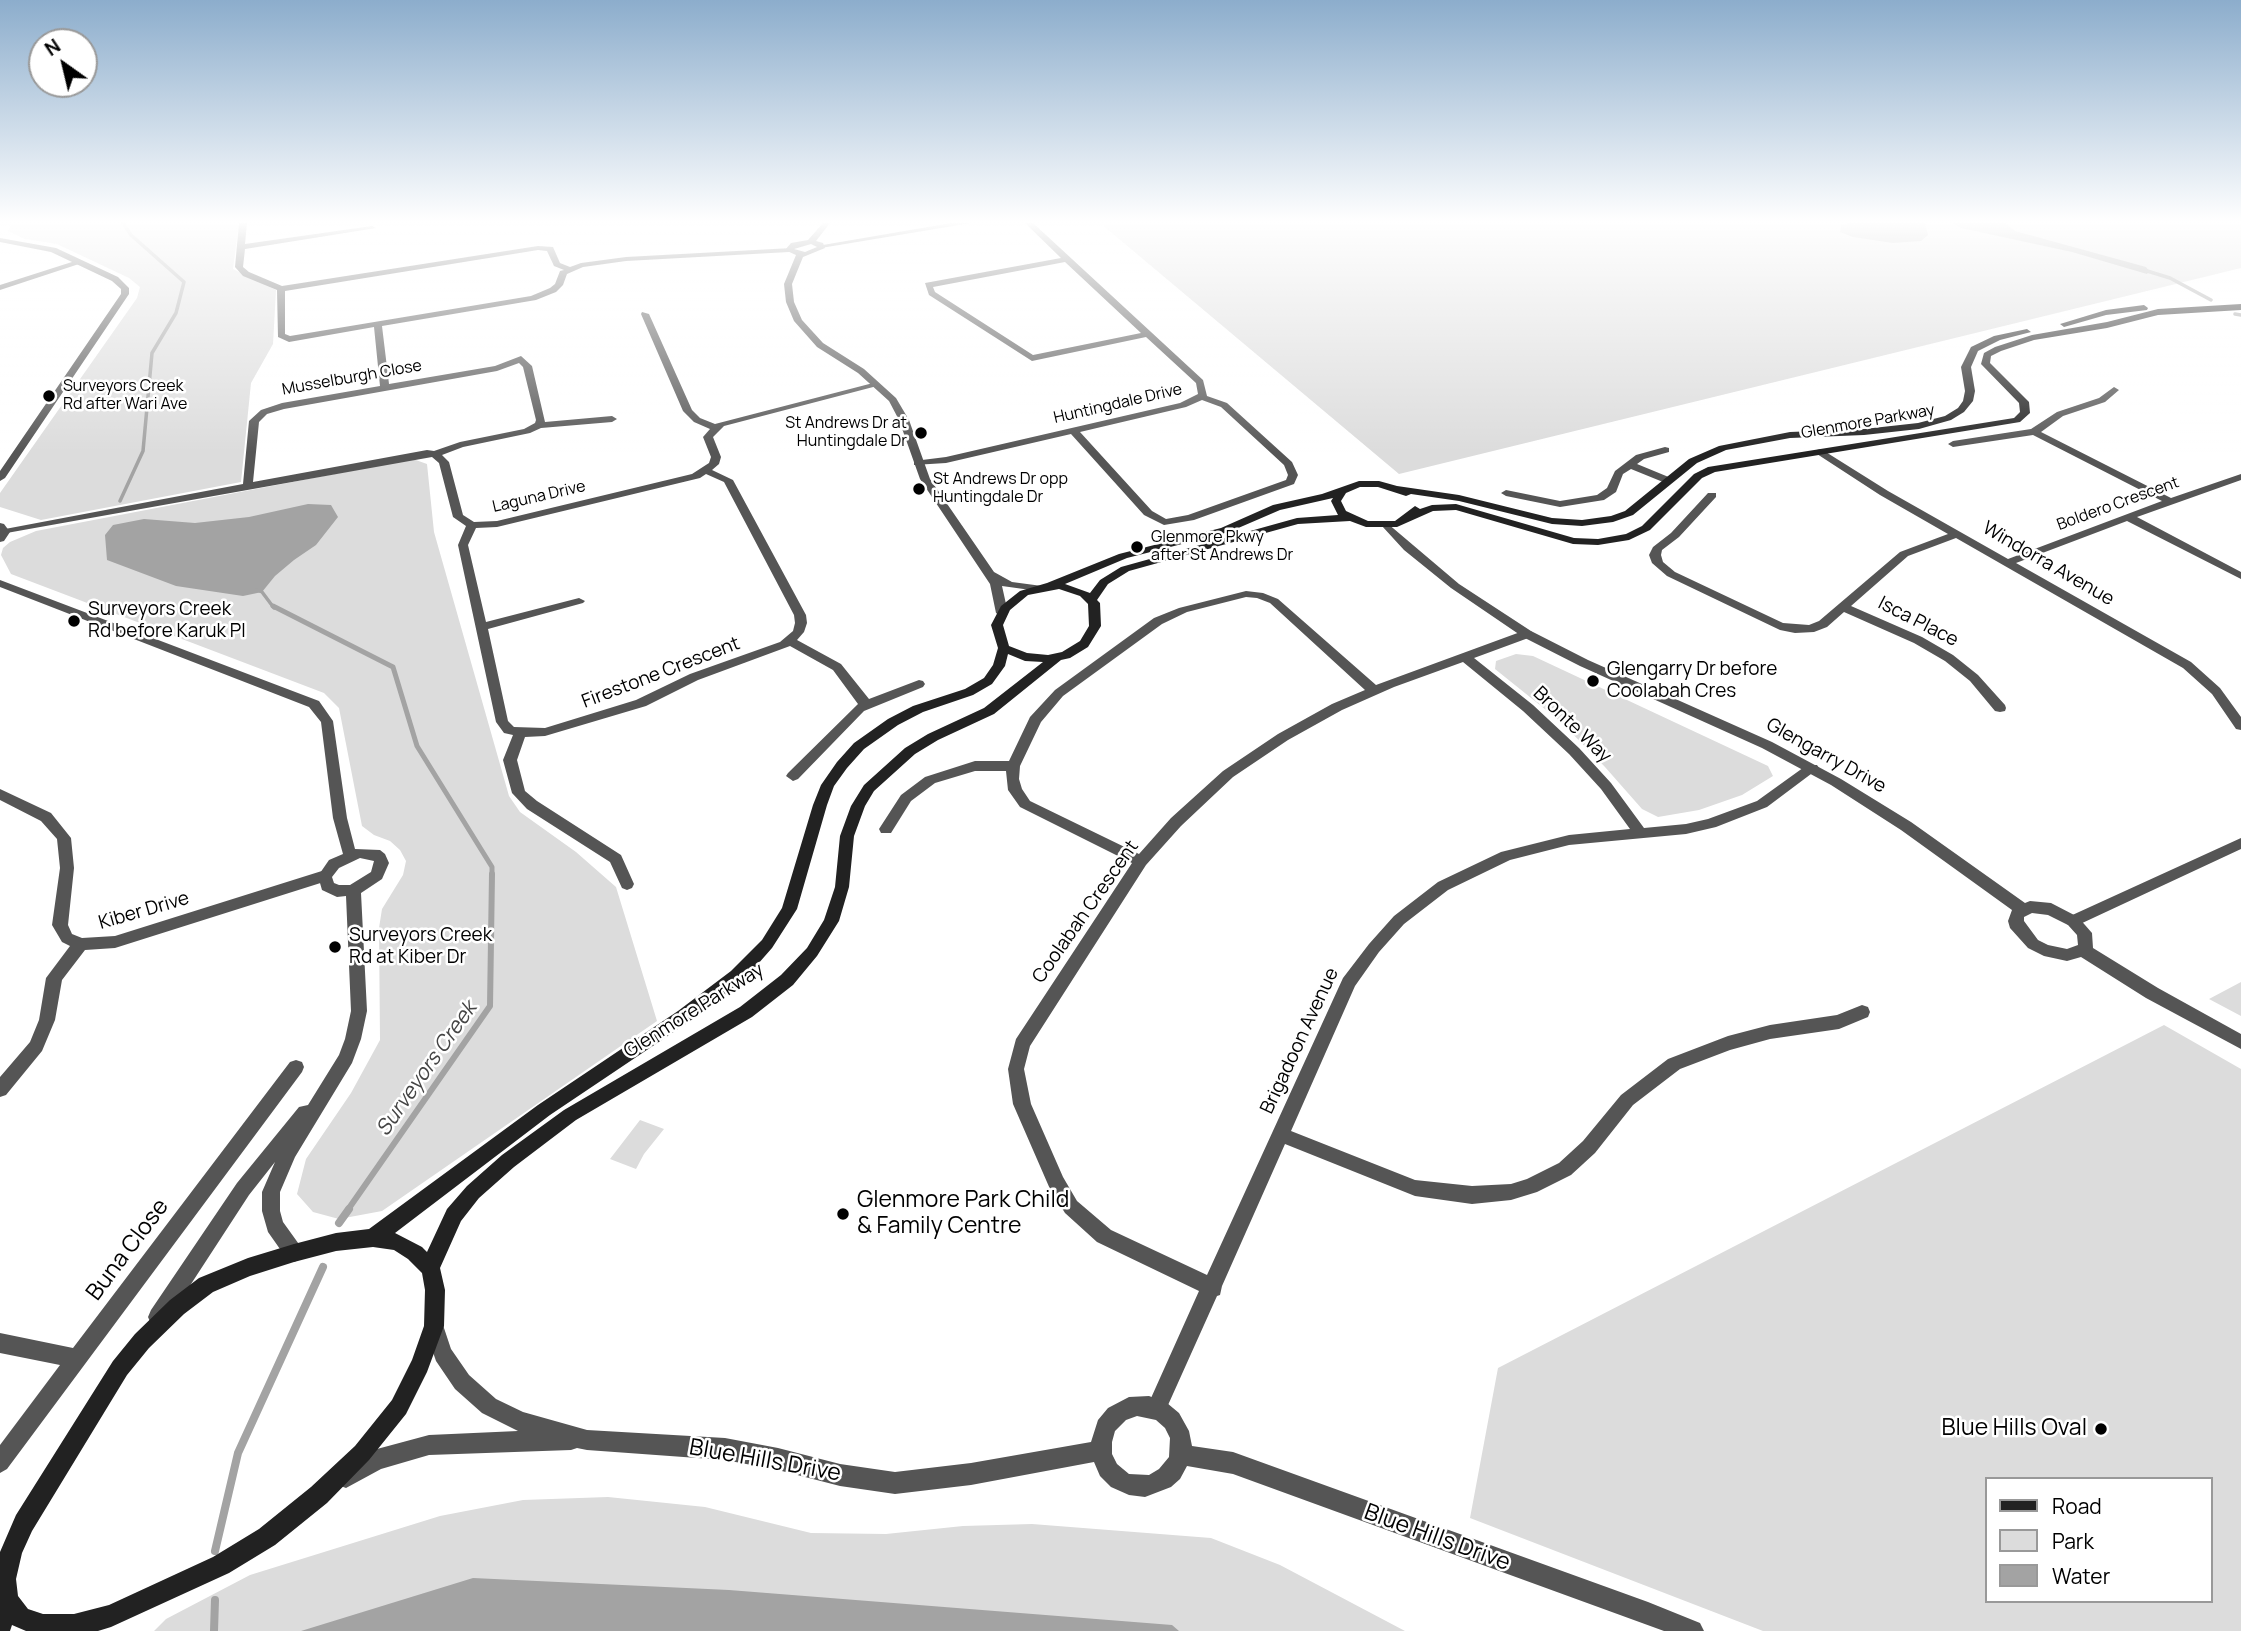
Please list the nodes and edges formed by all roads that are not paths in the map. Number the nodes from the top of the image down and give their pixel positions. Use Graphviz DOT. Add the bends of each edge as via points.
graph roads {
  1 [pos="122,299"];
  2 [pos="281,299"];
  3 [pos="524,299"];
  4 [pos="790,299"];
  5 [pos="941,299"];
  6 [pos="1110,299"];
  7 [pos="2238,304"];
  8 [pos="2203,306"];
  9 [pos="645,314"];
  10 [pos="378,325"];
  11 [pos="1147,334"];
  12 [pos="874,384"];
  13 [pos="385,388"];
  14 [pos="2114,390"];
  15 [pos="1201,397"];
  16 [pos="612,419"];
  17 [pos="539,425"];
  18 [pos="716,428"];
  19 [pos="1884,430"];
  20 [pos="1074,431"];
  21 [pos="2034,432"];
  22 [pos="1896,439"];
  23 [pos="1954,444"];
  24 [pos="1665,450"];
  25 [pos="1821,452"];
  26 [pos="435,454"];
  27 [pos="918,463"];
  28 [pos="1630,465"];
  29 [pos="707,471"];
  30 [pos="2241,477"];
  31 [pos="0,478"];
  32 [pos="1667,480"];
  33 [pos="248,485"];
  34 [pos="1399,489"];
  35 [pos="1341,492"];
  36 [pos="1506,493"];
  37 [pos="1712,495"];
  38 [pos="2171,502"];
  39 [pos="1411,516"];
  40 [pos="2129,517"];
  41 [pos="1348,518"];
  42 [pos="472,525"];
  43 [pos="1387,526"];
  44 [pos="2,533"];
  45 [pos="1956,534"];
  46 [pos="2007,563"];
  47 [pos="991,574"];
  48 [pos="2241,576"];
  49 [pos="0,583"];
  50 [pos="1052,586"];
  51 [pos="1038,588"];
  52 [pos="1092,599"];
  53 [pos="579,601"];
  54 [pos="1844,607"];
  55 [pos="1002,613"];
  56 [pos="482,627"];
  57 [pos="1527,634"];
  58 [pos="790,641"];
  59 [pos="1004,648"];
  60 [pos="1465,657"];
  61 [pos="1056,658"];
  62 [pos="919,684"];
  63 [pos="1373,690"];
  64 [pos="866,705"];
  65 [pos="2000,708"];
  66 [pos="2241,726"];
  67 [pos="520,733"];
  68 [pos="1013,766"];
  69 [pos="1812,768"];
  70 [pos="793,776"];
  71 [pos="0,794"];
  72 [pos="886,829"];
  73 [pos="1640,832"];
  74 [pos="2241,843"];
  75 [pos="350,855"];
  76 [pos="1142,861"];
  77 [pos="325,876"];
  78 [pos="627,884"];
  79 [pos="354,890"];
  80 [pos="2022,909"];
  81 [pos="2073,921"];
  82 [pos="81,944"];
  83 [pos="2083,950"];
  84 [pos="1862,1012"];
  85 [pos="2241,1042"];
  86 [pos="296,1067"];
  87 [pos="336,1075"];
  88 [pos="0,1090"];
  89 [pos="1279,1134"];
  90 [pos="373,1238"];
  91 [pos="294,1252"];
  92 [pos="430,1268"];
  93 [pos="1213,1288"];
  94 [pos="434,1326"];
  95 [pos="142,1341"];
  96 [pos="0,1343"];
  97 [pos="78,1359"];
  98 [pos="1157,1408"];
  99 [pos="587,1440"];
  100 [pos="1102,1450"];
  101 [pos="1179,1454"];
  102 [pos="0,1462"];
  103 [pos="319,1495"];
  104 [pos="7,1601"];
  105 [pos="103,1624"];
  106 [pos="0,1627"];
  107 [pos="1692,1631"];
  1 -- 31 [label="street"];
  2 -- 10 [label="street" via="284,339"];
  3 -- 10 [label="street"];
  4 -- 12 [label="street" via="798,321 820,345 861,370"];
  5 -- 11 [label="street" via="1032,358"];
  6 -- 11 [label="street, Huntingdale Drive"];
  7 -- 8 [label="main road, Glenmore Parkway"];
  8 -- 19 [label="main road, Glenmore Parkway" via="2123,310 1989,340 1968,357 1969,396 1961,410 1939,421"];
  8 -- 22 [label="main road, Glenmore Parkway" via="2032,338 1994,351 1985,364 2024,402 2021,418 2001,425"];
  9 -- 18 [label="street" via="688,411"];
  10 -- 13 [label="street"];
  11 -- 15 [label="street, Huntingdale Drive" via="1200,382"];
  12 -- 18 [label="street" via="734,419"];
  12 -- 27 [label="street" via="900,410"];
  13 -- 17 [label="street, Musselburgh Close" via="497,368 521,359 531,380"];
  13 -- 33 [label="street, Musselburgh Close" via="277,407 260,415 254,421"];
  14 -- 21 [label="street" via="2102,400 2063,412"];
  15 -- 20 [label="street, Huntingdale Drive"];
  15 -- 20 [label="street" via="1224,405 1288,464 1293,475 1290,482 1191,518 1164,522 1148,513"];
  16 -- 17 [label="street"];
  17 -- 26 [label="street"];
  18 -- 29 [label="street" via="708,437 715,461"];
  19 -- 22 [label="main road"];
  19 -- 32 [label="main road, Glenmore Parkway" via="1790,435 1723,448 1693,461"];
  20 -- 27 [label="street, Huntingdale Drive"];
  21 -- 23 [label="street"];
  21 -- 38 [label="street"];
  22 -- 25 [label="main road, Glenmore Parkway"];
  24 -- 28 [label="street" via="1644,455"];
  25 -- 39 [label="main road, Glenmore Parkway" via="1708,470 1646,528 1615,540 1562,539 1456,507 1432,508"];
  25 -- 45 [label="street, Windorra Avenue"];
  26 -- 33 [label="street" via="417,453"];
  26 -- 42 [label="street, Laguna Drive" via="444,462 455,512"];
  27 -- 47 [label="street"];
  28 -- 32 [label="street"];
  28 -- 36 [label="street" via="1619,473 1608,494 1588,501 1555,504"];
  29 -- 42 [label="street, Laguna Drive" via="509,521"];
  29 -- 58 [label="street" via="728,480 800,615 801,627"];
  30 -- 38 [label="street, Boldero Crescent"];
  32 -- 34 [label="main road, Glenmore Parkway" via="1629,513 1582,523 1552,521"];
  33 -- 44 [label="street"];
  34 -- 35 [label="main road, Glenmore Parkway" via="1369,483"];
  34 -- 39 [label="main road" via="1416,505"];
  35 -- 41 [label="main road" via="1337,507"];
  35 -- 50 [label="main road" via="1277,507 1225,530 1123,556"];
  37 -- 54 [label="street" via="1656,551 1662,568 1787,628 1816,627"];
  38 -- 40 [label="street, Boldero Crescent"];
  39 -- 43 [label="main road, Glenmore Parkway"];
  40 -- 46 [label="street, Boldero Crescent"];
  40 -- 48 [label="street"];
  41 -- 43 [label="main road"];
  41 -- 52 [label="main road" via="1297,521 1125,569 1104,582"];
  42 -- 56 [label="street" via="463,545"];
  43 -- 57 [label="street, Glengarry Drive" via="1455,586"];
  45 -- 46 [label="street, Windorra Avenue"];
  45 -- 54 [label="street" via="1904,554"];
  46 -- 66 [label="street, Windorra Avenue" via="2187,666 2216,691"];
  47 -- 51 [label="street" via="1009,585"];
  47 -- 55 [label="street"];
  49 -- 75 [label="street" via="314,704 327,722 340,818"];
  50 -- 51 [label="main road"];
  50 -- 52 [label="main road" via="1072,588"];
  51 -- 55 [label="main road" via="1018,597"];
  52 -- 61 [label="main road" via="1096,620 1090,637"];
  53 -- 56 [label="street"];
  54 -- 65 [label="street, Isca Place" via="1949,658"];
  55 -- 59 [label="main road" via="997,632"];
  56 -- 67 [label="street" via="502,722"];
  57 -- 60 [label="street, Coolabah Crescent"];
  57 -- 69 [label="street, Glengarry Drive"];
  58 -- 64 [label="street" via="836,667"];
  58 -- 67 [label="street, Firestone Crescent" via="621,710 545,732"];
  59 -- 61 [label="main road" via="1025,657"];
  59 -- 90 [label="main road, Glenmore Parkway" via="988,681 893,722 859,746 842,765 820,805 789,909 767,944 737,976 544,1110"];
  60 -- 63 [label="street, Coolabah Crescent"];
  60 -- 73 [label="street, Bronte Way" via="1574,751"];
  61 -- 92 [label="main road, Glenmore Parkway" via="989,711 910,751 869,788 847,836 842,887 831,921 793,975 746,1012 570,1115 508,1161 454,1215"];
  62 -- 64 [label="street"];
  63 -- 68 [label="street" via="1274,601 1239,594 1158,621 1059,693 1040,712"];
  63 -- 76 [label="street, Coolabah Crescent" via="1301,725 1228,774 1176,821"];
  64 -- 70 [label="street"];
  67 -- 78 [label="street" via="510,760 519,793 616,859"];
  68 -- 72 [label="street" via="975,766 930,780 898,807"];
  68 -- 76 [label="street" via="1013,786 1025,804"];
  69 -- 73 [label="street, Brigadoon Avenue" via="1783,791 1738,815 1686,829"];
  69 -- 80 [label="street, Glengarry Drive" via="1906,826"];
  71 -- 82 [label="street, Kiber Drive" via="46,817 64,838 67,868 60,925 67,938"];
  73 -- 89 [label="street, Brigadoon Avenue" via="1589,836 1524,851 1474,870 1414,907 1386,933 1349,983"];
  74 -- 81 [label="street"];
  75 -- 77 [label="street"];
  75 -- 79 [label="street" via="375,854 382,863 371,881"];
  76 -- 93 [label="street, Coolabah Crescent" via="1027,1033 1017,1057 1019,1091 1056,1183 1080,1217 1104,1236"];
  77 -- 79 [label="street" via="331,890"];
  77 -- 82 [label="street, Kiber Drive" via="116,942"];
  79 -- 87 [label="street" via="359,1011 353,1039"];
  80 -- 81 [label="street" via="2051,909"];
  80 -- 83 [label="street" via="2018,928 2034,944 2056,954"];
  81 -- 83 [label="street" via="2084,933"];
  82 -- 88 [label="street" via="54,978 47,1020 36,1046"];
  83 -- 85 [label="street"];
  84 -- 89 [label="street" via="1710,1048 1674,1064 1628,1100 1565,1169 1511,1192 1472,1195 1415,1188"];
  86 -- 97 [label="street, Buna Close"];
  87 -- 91 [label="street" via="289,1152 271,1192 275,1226"];
  87 -- 95 [label="street" via="243,1189"];
  89 -- 93 [label="street, Brigadoon Avenue"];
  90 -- 91 [label="main road"];
  90 -- 92 [label="main road" via="397,1242"];
  91 -- 95 [label="main road" via="206,1286"];
  92 -- 94 [label="main road"];
  93 -- 98 [label="street, Brigadoon Avenue"];
  94 -- 99 [label="street, Blue Hills Drive" via="443,1354 462,1382 489,1406 520,1422"];
  94 -- 103 [label="main road" via="399,1407 362,1453"];
  95 -- 104 [label="main road" via="120,1368 24,1523 5,1579"];
  96 -- 97 [label="street"];
  97 -- 102 [label="street, Buna Close"];
  98 -- 100 [label="street" via="1137,1404 1118,1411 1105,1428"];
  98 -- 101 [label="street" via="1175,1427"];
  99 -- 100 [label="street, Blue Hills Drive" via="725,1449 895,1483"];
  99 -- 103 [label="street" via="429,1445 377,1460"];
  100 -- 101 [label="street" via="1112,1474 1133,1487 1157,1484 1167,1477"];
  101 -- 107 [label="street, Blue Hills Drive" via="1233,1463"];
  103 -- 105 [label="main road" via="267,1537"];
  104 -- 105 [label="main road" via="20,1617 43,1626"];
  104 -- 106 [label="main road"];
}
